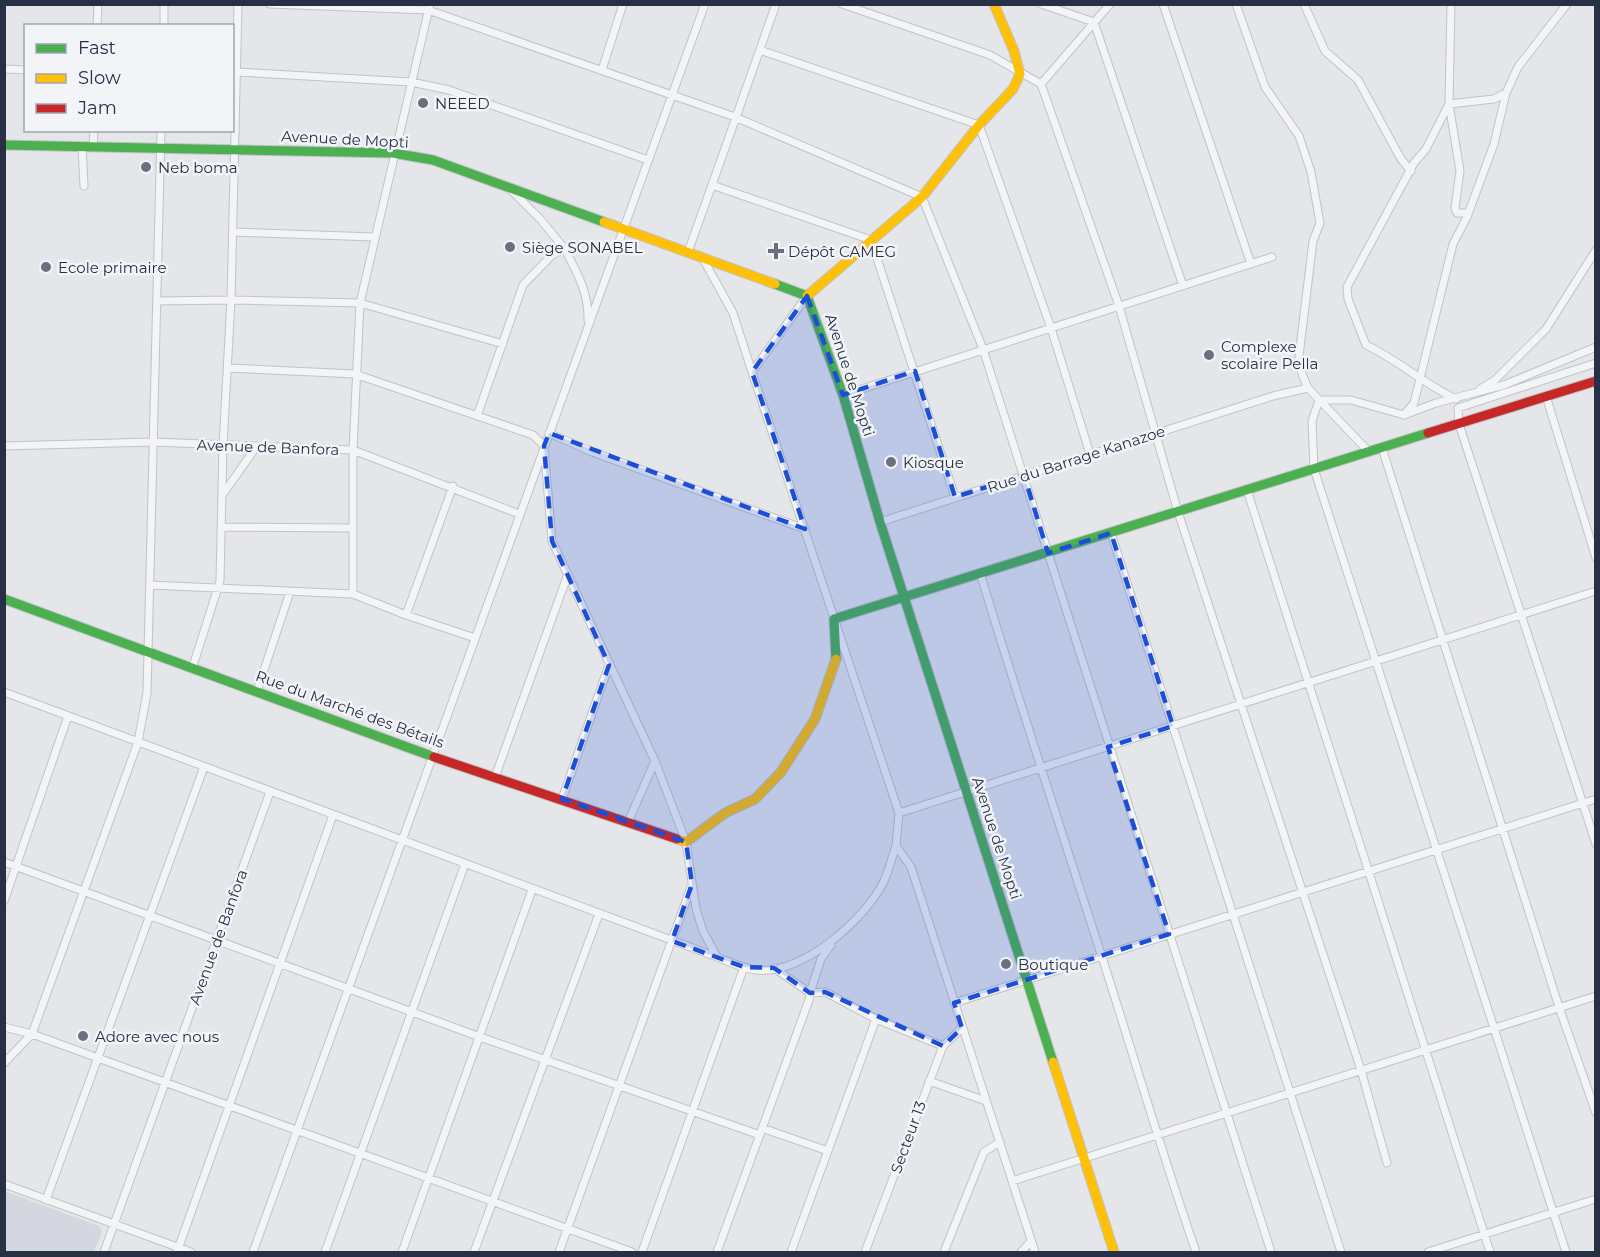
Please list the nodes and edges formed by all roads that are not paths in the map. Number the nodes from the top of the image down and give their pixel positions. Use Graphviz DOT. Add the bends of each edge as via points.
graph roads {
  1 [pos="98,4"];
  2 [pos="164,4"];
  3 [pos="238,4"];
  4 [pos="269,4"];
  5 [pos="623,4"];
  6 [pos="705,4"];
  7 [pos="776,4"];
  8 [pos="842,4"];
  9 [pos="994,4"];
  10 [pos="1041,4"];
  11 [pos="1110,4"];
  12 [pos="1163,4"];
  13 [pos="1236,4"];
  14 [pos="1304,4"];
  15 [pos="1451,4"];
  16 [pos="1567,4"];
  17 [pos="429,8"];
  18 [pos="1094,22"];
  19 [pos="97,24"];
  20 [pos="164,24"];
  21 [pos="760,50"];
  22 [pos="4,69"];
  23 [pos="24,70"];
  24 [pos="602,70"];
  25 [pos="237,72"];
  26 [pos="1020,74"];
  27 [pos="411,81"];
  28 [pos="1041,84"];
  29 [pos="1506,93"];
  30 [pos="672,94"];
  31 [pos="1449,104"];
  32 [pos="735,117"];
  33 [pos="979,125"];
  34 [pos="94,132"];
  35 [pos="161,132"];
  36 [pos="4,145"];
  37 [pos="82,146"];
  38 [pos="93,146"];
  39 [pos="161,148"];
  40 [pos="235,149"];
  41 [pos="393,153"];
  42 [pos="648,160"];
  43 [pos="1411,171"];
  44 [pos="712,185"];
  45 [pos="84,186"];
  46 [pos="508,187"];
  47 [pos="922,197"];
  48 [pos="1468,213"];
  49 [pos="623,229"];
  50 [pos="233,232"];
  51 [pos="374,237"];
  52 [pos="871,240"];
  53 [pos="564,248"];
  54 [pos="1596,250"];
  55 [pos="688,252"];
  56 [pos="702,257"];
  57 [pos="1272,257"];
  58 [pos="1251,264"];
  59 [pos="1183,286"];
  60 [pos="807,296"];
  61 [pos="231,300"];
  62 [pos="157,301"];
  63 [pos="360,303"];
  64 [pos="1119,306"];
  65 [pos="588,325"];
  66 [pos="1051,328"];
  67 [pos="503,344"];
  68 [pos="1596,347"];
  69 [pos="983,349"];
  70 [pos="1596,363"];
  71 [pos="229,368"];
  72 [pos="915,371"];
  73 [pos="752,372"];
  74 [pos="355,374"];
  75 [pos="1421,379"];
  76 [pos="1596,381"];
  77 [pos="1308,388"];
  78 [pos="1470,394"];
  79 [pos="843,395"];
  80 [pos="1546,396"];
  81 [pos="1456,399"];
  82 [pos="1319,400"];
  83 [pos="1404,415"];
  84 [pos="477,416"];
  85 [pos="1459,424"];
  86 [pos="549,433"];
  87 [pos="1154,434"];
  88 [pos="153,442"];
  89 [pos="223,445"];
  90 [pos="4,446"];
  91 [pos="257,446"];
  92 [pos="544,446"];
  93 [pos="1382,448"];
  94 [pos="353,450"];
  95 [pos="1369,452"];
  96 [pos="1090,454"];
  97 [pos="1314,469"];
  98 [pos="1024,475"];
  99 [pos="453,486"];
  100 [pos="1247,490"];
  101 [pos="223,494"];
  102 [pos="955,498"];
  103 [pos="1178,512"];
  104 [pos="519,514"];
  105 [pos="880,522"];
  106 [pos="223,527"];
  107 [pos="352,528"];
  108 [pos="805,529"];
  109 [pos="1111,533"];
  110 [pos="1048,553"];
  111 [pos="1596,558"];
  112 [pos="980,573"];
  113 [pos="568,574"];
  114 [pos="150,585"];
  115 [pos="217,588"];
  116 [pos="1596,591"];
  117 [pos="290,592"];
  118 [pos="352,594"];
  119 [pos="904,598"];
  120 [pos="4,599"];
  121 [pos="406,615"];
  122 [pos="1522,615"];
  123 [pos="834,619"];
  124 [pos="475,638"];
  125 [pos="1445,639"];
  126 [pos="148,650"];
  127 [pos="1376,661"];
  128 [pos="609,665"];
  129 [pos="193,666"];
  130 [pos="1308,683"];
  131 [pos="257,691"];
  132 [pos="5,695"];
  133 [pos="1240,705"];
  134 [pos="68,716"];
  135 [pos="1173,726"];
  136 [pos="138,742"];
  137 [pos="1108,747"];
  138 [pos="431,756"];
  139 [pos="655,761"];
  140 [pos="204,767"];
  141 [pos="1040,768"];
  142 [pos="495,777"];
  143 [pos="270,792"];
  144 [pos="966,792"];
  145 [pos="562,799"];
  146 [pos="1596,799"];
  147 [pos="1583,803"];
  148 [pos="899,813"];
  149 [pos="333,815"];
  150 [pos="628,822"];
  151 [pos="1503,828"];
  152 [pos="401,840"];
  153 [pos="686,842"];
  154 [pos="1596,844"];
  155 [pos="896,846"];
  156 [pos="1436,849"];
  157 [pos="4,862"];
  158 [pos="465,864"];
  159 [pos="16,867"];
  160 [pos="1369,871"];
  161 [pos="692,884"];
  162 [pos="532,890"];
  163 [pos="84,891"];
  164 [pos="1302,892"];
  165 [pos="4,902"];
  166 [pos="598,914"];
  167 [pos="1232,914"];
  168 [pos="150,915"];
  169 [pos="1169,934"];
  170 [pos="217,939"];
  171 [pos="672,941"];
  172 [pos="833,942"];
  173 [pos="1102,956"];
  174 [pos="717,957"];
  175 [pos="280,962"];
  176 [pos="744,967"];
  177 [pos="774,968"];
  178 [pos="1027,980"];
  179 [pos="348,987"];
  180 [pos="810,993"];
  181 [pos="1596,996"];
  182 [pos="954,1003"];
  183 [pos="1559,1007"];
  184 [pos="412,1011"];
  185 [pos="876,1019"];
  186 [pos="4,1027"];
  187 [pos="963,1028"];
  188 [pos="1495,1028"];
  189 [pos="32,1034"];
  190 [pos="480,1037"];
  191 [pos="943,1046"];
  192 [pos="1426,1049"];
  193 [pos="98,1058"];
  194 [pos="546,1058"];
  195 [pos="4,1063"];
  196 [pos="1361,1070"];
  197 [pos="929,1081"];
  198 [pos="165,1083"];
  199 [pos="620,1085"];
  200 [pos="1291,1092"];
  201 [pos="986,1101"];
  202 [pos="229,1106"];
  203 [pos="693,1111"];
  204 [pos="1225,1113"];
  205 [pos="1596,1113"];
  206 [pos="296,1130"];
  207 [pos="761,1132"];
  208 [pos="1156,1135"];
  209 [pos="1000,1142"];
  210 [pos="828,1151"];
  211 [pos="360,1154"];
  212 [pos="1084,1158"];
  213 [pos="1388,1164"];
  214 [pos="429,1178"];
  215 [pos="1012,1181"];
  216 [pos="4,1184"];
  217 [pos="1596,1199"];
  218 [pos="46,1200"];
  219 [pos="493,1201"];
  220 [pos="1553,1213"];
  221 [pos="114,1225"];
  222 [pos="567,1229"];
  223 [pos="1484,1235"];
  224 [pos="1031,1241"];
  225 [pos="178,1250"];
  226 [pos="104,1252"];
  227 [pos="191,1252"];
  228 [pos="254,1252"];
  229 [pos="325,1252"];
  230 [pos="402,1252"];
  231 [pos="474,1252"];
  232 [pos="559,1252"];
  233 [pos="632,1252"];
  234 [pos="642,1252"];
  235 [pos="717,1252"];
  236 [pos="791,1252"];
  237 [pos="865,1252"];
  238 [pos="944,1252"];
  239 [pos="1021,1252"];
  240 [pos="1035,1252"];
  241 [pos="1114,1252"];
  242 [pos="1196,1252"];
  243 [pos="1271,1252"];
  244 [pos="1341,1252"];
  245 [pos="1428,1252"];
  246 [pos="1490,1252"];
  247 [pos="1566,1252"];
  1 -- 19 [label="street"];
  2 -- 20 [label="street"];
  3 -- 25 [label="street"];
  4 -- 17 [label="street"];
  5 -- 24 [label="street"];
  6 -- 30 [label="street"];
  7 -- 21 [label="street"];
  8 -- 26 [label="street" via="990,55"];
  9 -- 26 [label="street"];
  10 -- 18 [label="street"];
  11 -- 18 [label="street"];
  12 -- 58 [label="street"];
  13 -- 77 [label="street" via="1268,94 1299,136 1319,212 1299,356"];
  14 -- 43 [label="street" via="1326,51 1358,80"];
  15 -- 31 [label="street"];
  16 -- 29 [label="street" via="1518,67"];
  17 -- 24 [label="street"];
  17 -- 27 [label="street"];
  18 -- 28 [label="street"];
  18 -- 59 [label="street"];
  21 -- 32 [label="street"];
  21 -- 33 [label="street"];
  22 -- 23 [label="street"];
  24 -- 30 [label="street"];
  25 -- 27 [label="street"];
  25 -- 40 [label="street"];
  26 -- 28 [label="street"];
  26 -- 33 [label="street" via="1013,89"];
  27 -- 41 [label="street"];
  27 -- 42 [label="street" via="448,90"];
  28 -- 64 [label="street"];
  29 -- 31 [label="street" via="1494,99"];
  29 -- 48 [label="street" via="1494,144"];
  30 -- 32 [label="street"];
  30 -- 42 [label="street"];
  31 -- 43 [label="street"];
  31 -- 48 [label="street" via="1460,171 1455,208 1457,213"];
  32 -- 44 [label="street"];
  32 -- 47 [label="street"];
  33 -- 47 [label="street"];
  33 -- 66 [label="street"];
  34 -- 38 [label="street"];
  35 -- 39 [label="street"];
  36 -- 37 [label="street, Avenue de Mopti"];
  37 -- 38 [label="street, Avenue de Mopti"];
  37 -- 45 [label="street"];
  38 -- 39 [label="street, Avenue de Mopti"];
  39 -- 40 [label="street, Avenue de Mopti"];
  39 -- 62 [label="street"];
  40 -- 41 [label="street, Avenue de Mopti"];
  40 -- 50 [label="street"];
  41 -- 46 [label="street, Avenue de Mopti" via="433,160"];
  41 -- 51 [label="street"];
  42 -- 49 [label="street"];
  43 -- 75 [label="street" via="1347,287 1366,345"];
  44 -- 52 [label="street"];
  44 -- 55 [label="street"];
  46 -- 49 [label="street, Avenue de Mopti"];
  46 -- 53 [label="street"];
  47 -- 52 [label="street"];
  47 -- 69 [label="street"];
  48 -- 75 [label="street" via="1453,244"];
  49 -- 55 [label="street, Avenue de Mopti"];
  49 -- 65 [label="street"];
  50 -- 51 [label="street"];
  50 -- 61 [label="street"];
  51 -- 63 [label="street"];
  52 -- 60 [label="street"];
  52 -- 72 [label="street"];
  53 -- 65 [label="street" via="580,276"];
  53 -- 67 [label="street" via="523,285"];
  54 -- 78 [label="street" via="1546,329 1495,380"];
  55 -- 56 [label="street, Avenue de Mopti"];
  56 -- 60 [label="street, Avenue de Mopti"];
  56 -- 73 [label="street" via="733,313"];
  57 -- 58 [label="street"];
  58 -- 59 [label="street"];
  59 -- 64 [label="street"];
  60 -- 73 [label="street"];
  60 -- 79 [label="street, Avenue de Mopti"];
  61 -- 62 [label="street"];
  61 -- 63 [label="street"];
  61 -- 71 [label="street"];
  62 -- 88 [label="street"];
  63 -- 67 [label="street"];
  63 -- 74 [label="street"];
  64 -- 66 [label="street"];
  64 -- 87 [label="street"];
  65 -- 86 [label="street"];
  66 -- 69 [label="street"];
  66 -- 96 [label="street"];
  67 -- 84 [label="street"];
  68 -- 78 [label="street" via="1504,385"];
  69 -- 72 [label="street"];
  69 -- 98 [label="street"];
  70 -- 85 [label="street" via="1458,408"];
  71 -- 74 [label="street"];
  71 -- 89 [label="street"];
  72 -- 79 [label="street"];
  72 -- 102 [label="street"];
  73 -- 108 [label="street"];
  74 -- 84 [label="street"];
  74 -- 94 [label="street"];
  75 -- 81 [label="street"];
  75 -- 83 [label="street" via="1414,403"];
  76 -- 80 [label="street"];
  77 -- 82 [label="street"];
  77 -- 87 [label="street, Rue du Barrage Kanazoe"];
  78 -- 81 [label="street"];
  79 -- 105 [label="street, Avenue de Mopti"];
  80 -- 85 [label="street"];
  80 -- 111 [label="street"];
  81 -- 83 [label="street"];
  82 -- 83 [label="street" via="1351,400"];
  82 -- 95 [label="street"];
  82 -- 97 [label="street" via="1312,421"];
  84 -- 92 [label="street" via="533,435"];
  85 -- 93 [label="street"];
  85 -- 122 [label="street"];
  86 -- 92 [label="street"];
  86 -- 108 [label="street"];
  87 -- 96 [label="street, Rue du Barrage Kanazoe"];
  87 -- 103 [label="street"];
  88 -- 89 [label="street, Avenue de Banfora"];
  88 -- 90 [label="street, Avenue de Banfora"];
  88 -- 114 [label="street"];
  89 -- 91 [label="street, Avenue de Banfora"];
  89 -- 101 [label="street"];
  91 -- 94 [label="street, Avenue de Banfora"];
  91 -- 101 [label="street"];
  92 -- 104 [label="street"];
  92 -- 113 [label="street" via="552,541"];
  93 -- 95 [label="street"];
  93 -- 125 [label="street"];
  94 -- 99 [label="street, Avenue de Banfora"];
  94 -- 107 [label="street"];
  95 -- 97 [label="street"];
  96 -- 98 [label="street, Rue du Barrage Kanazoe"];
  97 -- 100 [label="street"];
  97 -- 127 [label="street"];
  98 -- 102 [label="street, Rue du Barrage Kanazoe"];
  98 -- 110 [label="street"];
  99 -- 104 [label="street, Avenue de Banfora"];
  99 -- 121 [label="street"];
  100 -- 103 [label="street"];
  100 -- 130 [label="street"];
  101 -- 106 [label="street"];
  102 -- 105 [label="street, Rue du Barrage Kanazoe"];
  103 -- 109 [label="street"];
  103 -- 133 [label="street"];
  104 -- 124 [label="street"];
  105 -- 119 [label="street, Avenue de Mopti"];
  106 -- 107 [label="street"];
  106 -- 115 [label="street"];
  107 -- 118 [label="street"];
  108 -- 123 [label="street"];
  109 -- 110 [label="street"];
  109 -- 135 [label="street"];
  110 -- 112 [label="street"];
  110 -- 137 [label="street"];
  112 -- 119 [label="street"];
  112 -- 141 [label="street"];
  113 -- 128 [label="street"];
  113 -- 142 [label="street"];
  114 -- 115 [label="street"];
  114 -- 126 [label="street"];
  115 -- 117 [label="street"];
  115 -- 129 [label="street"];
  116 -- 122 [label="street"];
  117 -- 118 [label="street"];
  117 -- 131 [label="street"];
  118 -- 121 [label="street"];
  119 -- 123 [label="street"];
  119 -- 144 [label="street, Avenue de Mopti"];
  120 -- 126 [label="street, Rue du Marché des Bétails"];
  121 -- 124 [label="street"];
  122 -- 125 [label="street"];
  122 -- 147 [label="street"];
  123 -- 148 [label="street"];
  123 -- 153 [label="street" via="837,657 815,719 781,772 754,799 725,813"];
  124 -- 138 [label="street"];
  125 -- 127 [label="street"];
  125 -- 151 [label="street"];
  126 -- 129 [label="street, Rue du Marché des Bétails"];
  126 -- 136 [label="street" via="147,693"];
  127 -- 130 [label="street"];
  127 -- 156 [label="street"];
  128 -- 139 [label="street"];
  128 -- 145 [label="street"];
  129 -- 131 [label="street, Rue du Marché des Bétails"];
  130 -- 133 [label="street"];
  130 -- 160 [label="street"];
  131 -- 138 [label="street, Rue du Marché des Bétails"];
  132 -- 134 [label="street"];
  133 -- 135 [label="street"];
  133 -- 164 [label="street"];
  134 -- 136 [label="street"];
  134 -- 159 [label="street"];
  135 -- 137 [label="street"];
  135 -- 167 [label="street"];
  136 -- 140 [label="street"];
  136 -- 163 [label="street"];
  137 -- 141 [label="street"];
  137 -- 169 [label="street"];
  138 -- 142 [label="street, Rue du Marché des Bétails"];
  138 -- 152 [label="street"];
  139 -- 150 [label="street"];
  139 -- 153 [label="street"];
  140 -- 143 [label="street"];
  140 -- 168 [label="street"];
  141 -- 144 [label="street"];
  141 -- 173 [label="street"];
  142 -- 145 [label="street, Rue du Marché des Bétails"];
  143 -- 149 [label="street"];
  143 -- 170 [label="street, Avenue de Banfora"];
  144 -- 148 [label="street"];
  144 -- 178 [label="street, Avenue de Mopti"];
  145 -- 150 [label="street, Rue du Marché des Bétails"];
  146 -- 147 [label="street"];
  147 -- 151 [label="street"];
  147 -- 154 [label="street"];
  148 -- 155 [label="street"];
  149 -- 152 [label="street"];
  149 -- 175 [label="street"];
  150 -- 153 [label="street, Rue du Marché des Bétails"];
  151 -- 156 [label="street"];
  151 -- 183 [label="street"];
  152 -- 158 [label="street"];
  152 -- 179 [label="street"];
  153 -- 161 [label="street"];
  155 -- 172 [label="street" via="884,881"];
  155 -- 182 [label="street" via="911,867"];
  156 -- 160 [label="street"];
  156 -- 188 [label="street"];
  157 -- 159 [label="street"];
  158 -- 162 [label="street"];
  158 -- 184 [label="street"];
  159 -- 163 [label="street"];
  159 -- 165 [label="street"];
  160 -- 164 [label="street"];
  160 -- 192 [label="street"];
  161 -- 171 [label="street"];
  161 -- 174 [label="street" via="703,931"];
  162 -- 166 [label="street"];
  162 -- 190 [label="street"];
  163 -- 168 [label="street"];
  163 -- 189 [label="street"];
  164 -- 167 [label="street"];
  164 -- 196 [label="street"];
  166 -- 171 [label="street"];
  166 -- 194 [label="street"];
  167 -- 169 [label="street"];
  167 -- 200 [label="street"];
  168 -- 170 [label="street"];
  168 -- 193 [label="street"];
  169 -- 173 [label="street"];
  169 -- 204 [label="street"];
  170 -- 175 [label="street"];
  170 -- 198 [label="street, Avenue de Banfora"];
  171 -- 174 [label="street"];
  171 -- 199 [label="street"];
  172 -- 177 [label="street" via="794,964"];
  172 -- 180 [label="street" via="821,959"];
  173 -- 178 [label="street"];
  173 -- 208 [label="street"];
  174 -- 176 [label="street"];
  175 -- 179 [label="street"];
  175 -- 202 [label="street"];
  176 -- 177 [label="street" via="758,971"];
  176 -- 203 [label="street"];
  177 -- 180 [label="street"];
  178 -- 182 [label="street"];
  178 -- 212 [label="street, Avenue de Mopti"];
  179 -- 184 [label="street"];
  179 -- 206 [label="street"];
  180 -- 185 [label="street" via="825,992"];
  180 -- 207 [label="street"];
  181 -- 183 [label="street"];
  182 -- 187 [label="street"];
  183 -- 188 [label="street"];
  183 -- 205 [label="street"];
  184 -- 190 [label="street"];
  184 -- 211 [label="street"];
  185 -- 191 [label="street"];
  185 -- 210 [label="street"];
  186 -- 189 [label="street"];
  187 -- 191 [label="street, Secteur 13"];
  187 -- 201 [label="street"];
  188 -- 192 [label="street"];
  188 -- 220 [label="street"];
  189 -- 193 [label="street"];
  189 -- 195 [label="street"];
  190 -- 194 [label="street"];
  190 -- 214 [label="street"];
  191 -- 197 [label="street, Secteur 13"];
  192 -- 196 [label="street"];
  192 -- 223 [label="street"];
  193 -- 198 [label="street"];
  193 -- 218 [label="street"];
  194 -- 199 [label="street"];
  194 -- 219 [label="street"];
  196 -- 200 [label="street"];
  196 -- 213 [label="street"];
  197 -- 201 [label="street"];
  197 -- 237 [label="street, Secteur 13"];
  198 -- 202 [label="street"];
  198 -- 221 [label="street, Avenue de Banfora"];
  199 -- 203 [label="street"];
  199 -- 222 [label="street"];
  200 -- 204 [label="street"];
  200 -- 244 [label="street"];
  201 -- 209 [label="street"];
  202 -- 206 [label="street"];
  202 -- 225 [label="street"];
  203 -- 207 [label="street"];
  203 -- 234 [label="street"];
  204 -- 208 [label="street"];
  204 -- 243 [label="street"];
  206 -- 211 [label="street"];
  206 -- 228 [label="street"];
  207 -- 210 [label="street"];
  207 -- 235 [label="street"];
  208 -- 212 [label="street"];
  208 -- 242 [label="street"];
  209 -- 215 [label="street"];
  209 -- 238 [label="street" via="984,1152"];
  210 -- 236 [label="street"];
  211 -- 214 [label="street"];
  211 -- 229 [label="street"];
  212 -- 215 [label="street"];
  212 -- 241 [label="street, Avenue de Mopti"];
  214 -- 219 [label="street"];
  214 -- 230 [label="street"];
  215 -- 224 [label="street"];
  216 -- 218 [label="street"];
  217 -- 220 [label="street"];
  218 -- 221 [label="street"];
  219 -- 222 [label="street"];
  219 -- 231 [label="street"];
  220 -- 223 [label="street"];
  220 -- 247 [label="street"];
  221 -- 225 [label="street"];
  221 -- 226 [label="street, Avenue de Banfora"];
  222 -- 232 [label="street"];
  222 -- 233 [label="street"];
  223 -- 245 [label="street"];
  223 -- 246 [label="street"];
  224 -- 239 [label="street"];
  224 -- 240 [label="street"];
  225 -- 227 [label="street"];
}
